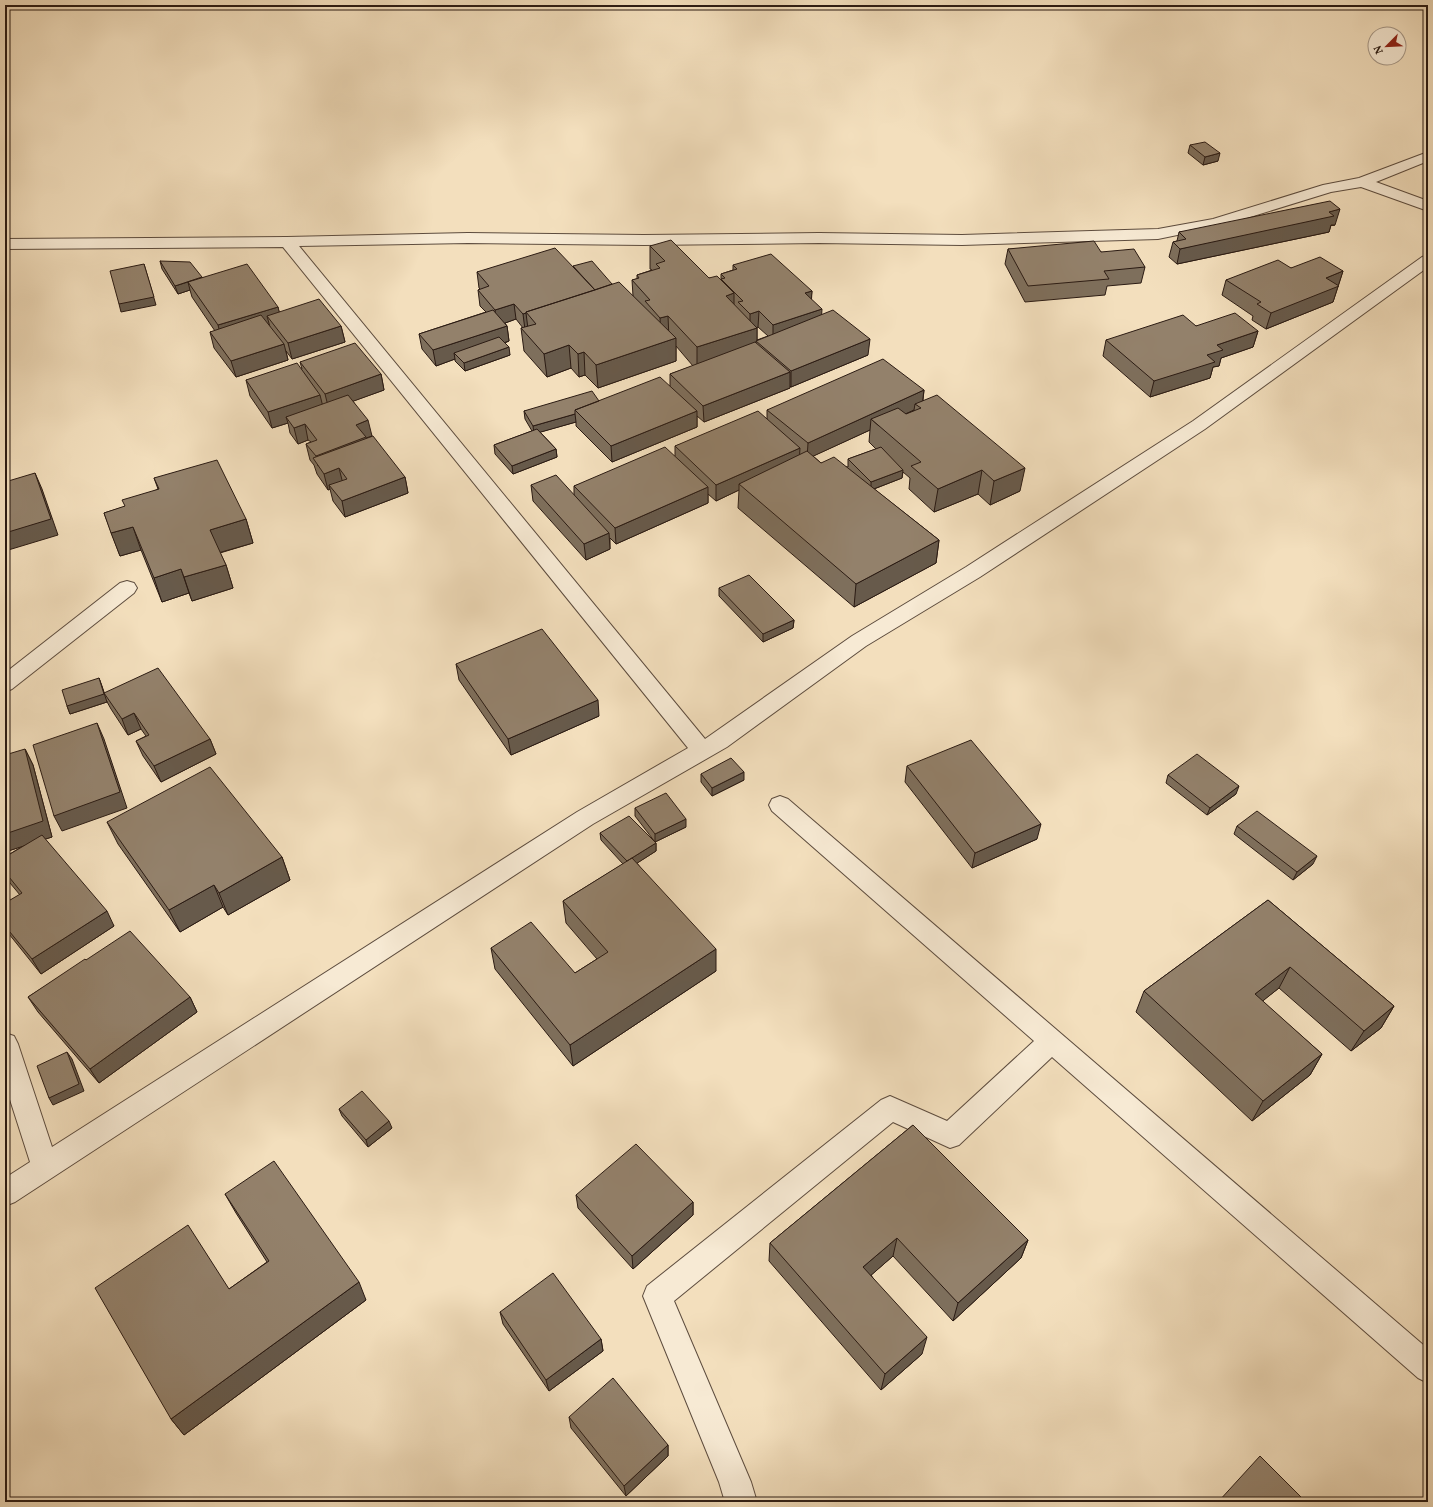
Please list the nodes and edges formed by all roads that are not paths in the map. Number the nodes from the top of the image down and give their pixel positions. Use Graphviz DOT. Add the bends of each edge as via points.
graph roads {
  1 [pos="1428,156"];
  2 [pos="1362,182"];
  3 [pos="1428,206"];
  4 [pos="287,242"];
  5 [pos="5,244"];
  6 [pos="1428,260"];
  7 [pos="127,588"];
  8 [pos="5,684"];
  9 [pos="702,750"];
  10 [pos="780,805"];
  11 [pos="1052,1041"];
  12 [pos="5,1044"];
  13 [pos="45,1166"];
  14 [pos="5,1193"];
  15 [pos="1428,1368"];
  16 [pos="741,1502"];
  1 -- 2 [label="street"];
  2 -- 3 [label="street"];
  2 -- 4 [label="street" via="1328,188 1216,223 1158,234 962,240 468,238"];
  4 -- 5 [label="street"];
  4 -- 9 [label="street"];
  6 -- 9 [label="street" via="1198,425 973,572 859,641 719,741"];
  7 -- 8 [label="street"];
  9 -- 13 [label="street" via="585,818"];
  10 -- 11 [label="street"];
  11 -- 15 [label="street"];
  11 -- 16 [label="street" via="950,1136 890,1108 657,1296"];
  12 -- 13 [label="street"];
  13 -- 14 [label="street"];
}
